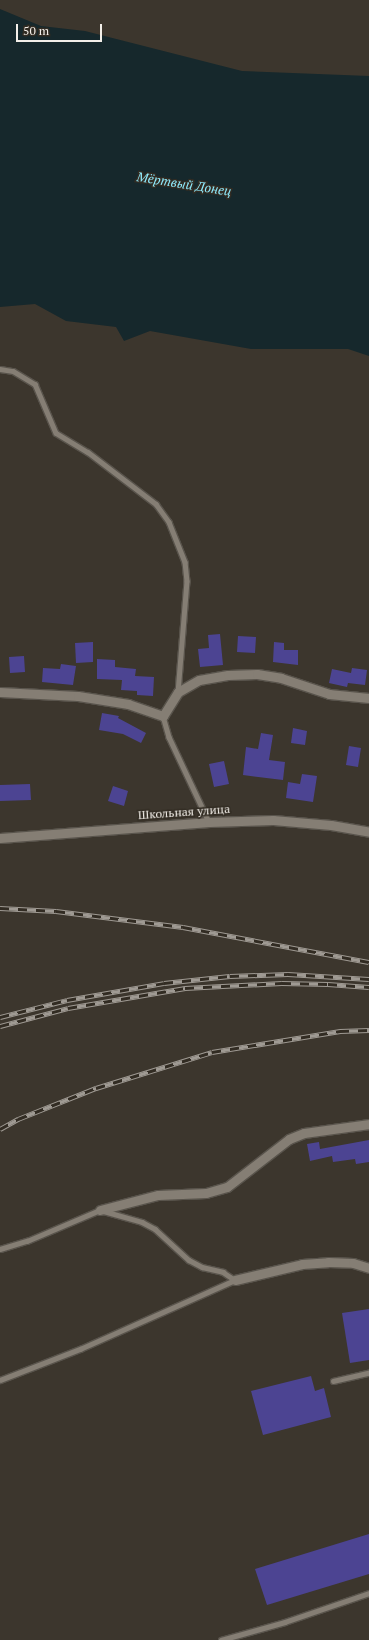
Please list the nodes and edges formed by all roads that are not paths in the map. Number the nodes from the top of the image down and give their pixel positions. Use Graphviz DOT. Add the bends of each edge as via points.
graph roads {
  1 [pos="0,369"];
  2 [pos="0,692"];
  3 [pos="178,692"];
  4 [pos="369,698"];
  5 [pos="163,716"];
  6 [pos="209,822"];
  7 [pos="369,832"];
  8 [pos="0,838"];
  9 [pos="369,1124"];
  10 [pos="100,1210"];
  11 [pos="0,1249"];
  12 [pos="369,1268"];
  13 [pos="235,1280"];
  14 [pos="369,1373"];
  15 [pos="0,1380"];
  16 [pos="333,1381"];
  17 [pos="369,1593"];
  18 [pos="221,1640"];
  1 -- 3 [label="lane" via="13,371 35,384 56,433 88,452 156,504 169,522 185,562 187,581"];
  2 -- 5 [label="street" via="78,696 128,704"];
  3 -- 4 [label="street" via="199,680 228,675 258,674 281,678 329,694"];
  3 -- 5 [label="street"];
  5 -- 6 [label="lane" via="168,737"];
  6 -- 7 [label="street, Школьная улица" via="273,820"];
  6 -- 8 [label="street, Школьная улица"];
  9 -- 10 [label="street" via="304,1133 289,1139 227,1187 206,1193 158,1195"];
  10 -- 11 [label="lane" via="27,1241"];
  10 -- 13 [label="lane" via="142,1222 155,1229 189,1260 202,1267 223,1272"];
  12 -- 13 [label="street" via="347,1263 302,1264"];
  13 -- 15 [label="lane" via="80,1349"];
  14 -- 16 [label="lane"];
  17 -- 18 [label="lane" via="285,1622"];
}
